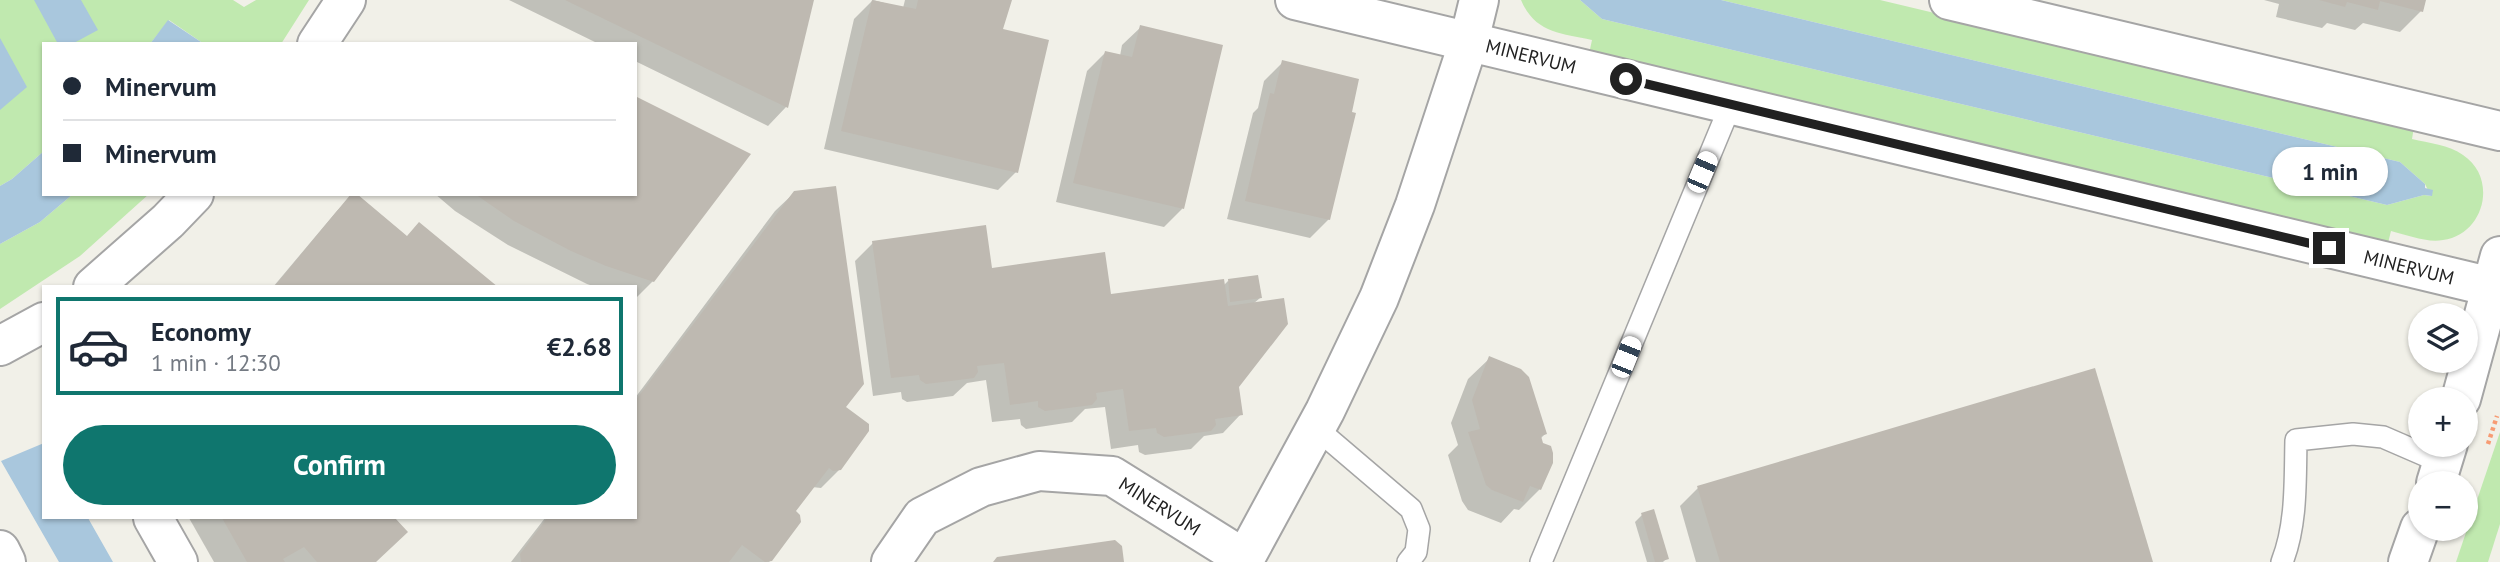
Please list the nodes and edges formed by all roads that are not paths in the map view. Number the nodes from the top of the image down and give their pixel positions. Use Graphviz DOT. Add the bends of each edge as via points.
graph roads {
  1 [pos="346,0"];
  2 [pos="1295,0"];
  3 [pos="1479,0"];
  4 [pos="1949,0"];
  5 [pos="2049,12"];
  6 [pos="1469,41"];
  7 [pos="318,42"];
  8 [pos="1731,104"];
  9 [pos="2500,131"];
  10 [pos="192,196"];
  11 [pos="2496,271"];
  12 [pos="95,285"];
  13 [pos="42,323"];
  14 [pos="0,345"];
  15 [pos="2464,387"];
  16 [pos="1316,428"];
  17 [pos="2442,463"];
  18 [pos="154,519"];
  19 [pos="2415,541"];
  20 [pos="0,550"];
  21 [pos="1418,559"];
  22 [pos="1244,560"];
  23 [pos="6,562"];
  24 [pos="178,562"];
  25 [pos="891,562"];
  26 [pos="1541,562"];
  27 [pos="2281,562"];
  28 [pos="2408,562"];
  1 -- 7 [label="street"];
  2 -- 6 [label="street, MINERVUM"];
  3 -- 6 [label="street, MINERVUM"];
  4 -- 5 [label="street"];
  5 -- 9 [label="street"];
  6 -- 8 [label="street, MINERVUM"];
  6 -- 16 [label="street, MINERVUM" via="1416,205 1379,298"];
  8 -- 11 [label="street, MINERVUM"];
  8 -- 26 [label="lane"];
  10 -- 12 [label="street"];
  11 -- 15 [label="street, MINERVUM"];
  13 -- 14 [label="street"];
  16 -- 21 [label="lane" via="1411,509 1419,529"];
  16 -- 22 [label="street, MINERVUM"];
  17 -- 27 [label="lane" via="2383,438 2353,434 2296,440 2294,514"];
  18 -- 24 [label="street"];
  19 -- 28 [label="street"];
  20 -- 23 [label="street"];
  22 -- 25 [label="street, MINERVUM" via="1112,477 1039,471 981,487 922,517"];
}
